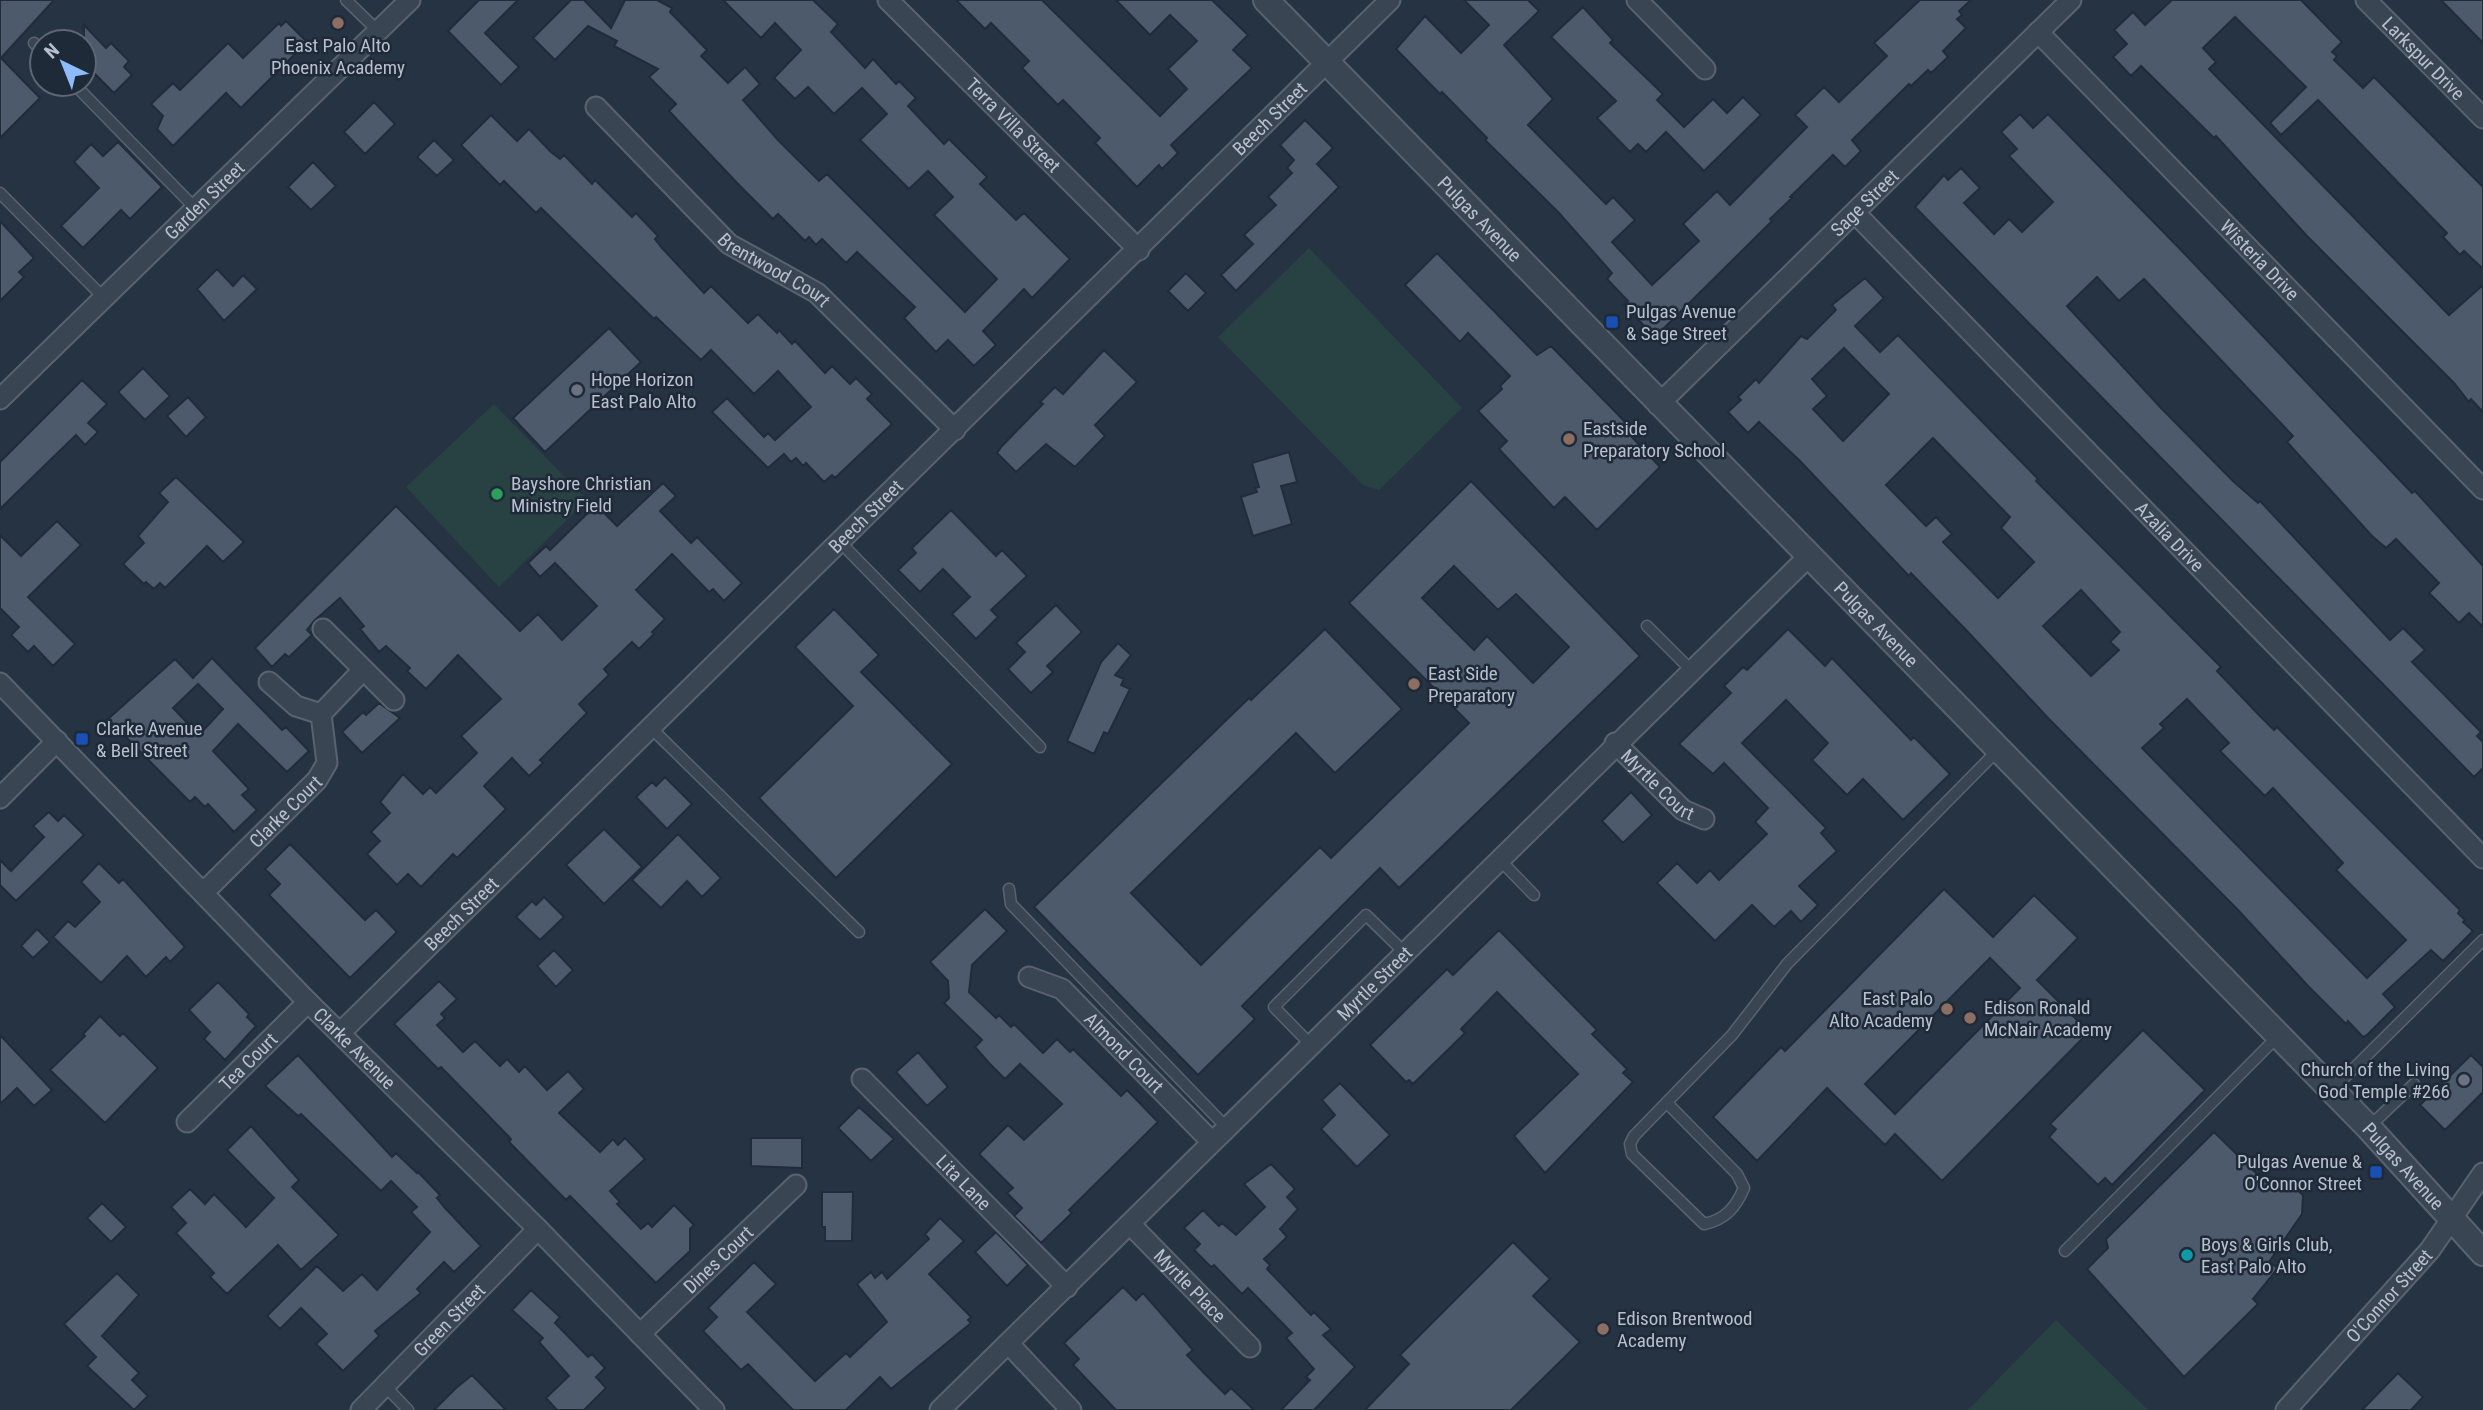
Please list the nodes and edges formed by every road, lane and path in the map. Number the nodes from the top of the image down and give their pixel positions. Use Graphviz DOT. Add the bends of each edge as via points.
graph roads {
  1 [pos="346,0"];
  2 [pos="410,0"];
  3 [pos="888,0"];
  4 [pos="1266,0"];
  5 [pos="1390,0"];
  6 [pos="1637,0"];
  7 [pos="2071,0"];
  8 [pos="2366,0"];
  9 [pos="378,31"];
  10 [pos="2038,32"];
  11 [pos="1327,62"];
  12 [pos="1705,69"];
  13 [pos="88,98"];
  14 [pos="596,107"];
  15 [pos="2483,118"];
  16 [pos="0,193"];
  17 [pos="195,209"];
  18 [pos="1856,214"];
  19 [pos="1139,250"];
  20 [pos="104,298"];
  21 [pos="0,399"];
  22 [pos="1658,404"];
  23 [pos="955,430"];
  24 [pos="2483,489"];
  25 [pos="841,543"];
  26 [pos="1808,557"];
  27 [pos="1647,626"];
  28 [pos="323,629"];
  29 [pos="363,670"];
  30 [pos="1691,670"];
  31 [pos="269,682"];
  32 [pos="0,683"];
  33 [pos="394,700"];
  34 [pos="321,714"];
  35 [pos="652,729"];
  36 [pos="57,741"];
  37 [pos="1615,743"];
  38 [pos="1040,747"];
  39 [pos="2000,748"];
  40 [pos="0,798"];
  41 [pos="1704,819"];
  42 [pos="2483,858"];
  43 [pos="1498,859"];
  44 [pos="1009,889"];
  45 [pos="203,893"];
  46 [pos="1534,895"];
  47 [pos="859,932"];
  48 [pos="2483,940"];
  49 [pos="1404,952"];
  50 [pos="1028,977"];
  51 [pos="309,1002"];
  52 [pos="340,1033"];
  53 [pos="2278,1035"];
  54 [pos="1310,1044"];
  55 [pos="862,1079"];
  56 [pos="2414,1084"];
  57 [pos="2332,1090"];
  58 [pos="1668,1104"];
  59 [pos="187,1122"];
  60 [pos="1226,1127"];
  61 [pos="2368,1127"];
  62 [pos="1211,1141"];
  63 [pos="2483,1173"];
  64 [pos="796,1185"];
  65 [pos="2452,1218"];
  66 [pos="1130,1224"];
  67 [pos="538,1229"];
  68 [pos="2065,1251"];
  69 [pos="2483,1253"];
  70 [pos="1067,1287"];
  71 [pos="640,1334"];
  72 [pos="1009,1344"];
  73 [pos="1250,1346"];
  74 [pos="384,1386"];
  75 [pos="361,1410"];
  76 [pos="408,1410"];
  77 [pos="714,1410"];
  78 [pos="940,1410"];
  79 [pos="1071,1410"];
  80 [pos="2286,1410"];
  1 -- 9 [label="lane"];
  2 -- 9 [label="street, Garden Street"];
  3 -- 19 [label="street, Terra Villa Street"];
  4 -- 11 [label="street, Pulgas Avenue"];
  5 -- 11 [label="street, Beech Street"];
  6 -- 12 [label="street"];
  7 -- 10 [label="street, Sage Street"];
  8 -- 15 [label="street, Larkspur Drive"];
  9 -- 17 [label="street, Garden Street"];
  10 -- 18 [label="street, Sage Street"];
  10 -- 24 [label="street, Wisteria Drive"];
  11 -- 19 [label="street, Beech Street"];
  11 -- 22 [label="street, Pulgas Avenue"];
  13 -- 17 [label="lane"];
  14 -- 23 [label="street, Brentwood Court" via="729,244 817,293"];
  16 -- 20 [label="lane"];
  17 -- 20 [label="street, Garden Street"];
  18 -- 22 [label="street, Sage Street"];
  18 -- 42 [label="street, Azalia Drive"];
  19 -- 23 [label="street, Beech Street"];
  20 -- 21 [label="street, Garden Street"];
  22 -- 26 [label="street, Pulgas Avenue"];
  23 -- 25 [label="street, Beech Street"];
  25 -- 35 [label="street, Beech Street"];
  25 -- 38 [label="lane"];
  26 -- 30 [label="street, Myrtle Street"];
  26 -- 39 [label="street, Pulgas Avenue"];
  27 -- 30 [label="lane"];
  28 -- 29 [label="street"];
  29 -- 33 [label="street"];
  29 -- 34 [label="street"];
  30 -- 37 [label="street, Myrtle Street"];
  31 -- 34 [label="street" via="296,706"];
  32 -- 36 [label="street, Clarke Avenue"];
  34 -- 45 [label="street, Clarke Court" via="327,763 317,780"];
  35 -- 47 [label="lane"];
  35 -- 52 [label="street, Beech Street"];
  36 -- 40 [label="street"];
  36 -- 45 [label="street, Clarke Avenue"];
  37 -- 41 [label="street, Myrtle Court" via="1683,810"];
  37 -- 43 [label="street, Myrtle Street"];
  39 -- 53 [label="street, Pulgas Avenue"];
  39 -- 58 [label="lane" via="1787,964 1732,1035"];
  43 -- 46 [label="lane"];
  43 -- 49 [label="street, Myrtle Street"];
  44 -- 60 [label="lane" via="1012,904"];
  45 -- 51 [label="street, Clarke Avenue"];
  48 -- 57 [label="lane"];
  49 -- 54 [label="street, Myrtle Street"];
  49 -- 54 [label="lane" via="1366,915 1274,1007"];
  50 -- 62 [label="street, Almond Court" via="1062,989"];
  51 -- 52 [label="street, Clarke Avenue"];
  51 -- 59 [label="street, Tea Court"];
  52 -- 67 [label="street, Clarke Avenue"];
  53 -- 57 [label="street, Pulgas Avenue"];
  53 -- 68 [label="lane"];
  54 -- 60 [label="street, Myrtle Street"];
  55 -- 70 [label="street, Lita Lane"];
  56 -- 61 [label="lane"];
  57 -- 61 [label="street, Pulgas Avenue"];
  58 -- 58 [label="lane" via="1634,1136 1632,1154 1704,1224 1716,1222 1728,1213 1744,1188 1737,1174"];
  60 -- 62 [label="street, Myrtle Street"];
  61 -- 65 [label="street, Pulgas Avenue"];
  62 -- 66 [label="street, Myrtle Street"];
  63 -- 65 [label="street, O'Connor Street"];
  64 -- 71 [label="street, Dines Court"];
  65 -- 69 [label="street, Pulgas Avenue"];
  65 -- 80 [label="street, O'Connor Street" via="2430,1250"];
  66 -- 70 [label="street, Myrtle Street"];
  66 -- 73 [label="street, Myrtle Place"];
  67 -- 71 [label="street, Clarke Avenue"];
  67 -- 74 [label="street, Green Street"];
  70 -- 72 [label="street, Myrtle Street"];
  71 -- 77 [label="street, Clarke Avenue"];
  72 -- 78 [label="street, Myrtle Street"];
  72 -- 79 [label="street"];
  74 -- 75 [label="street, Green Street"];
  74 -- 76 [label="lane"];
}
